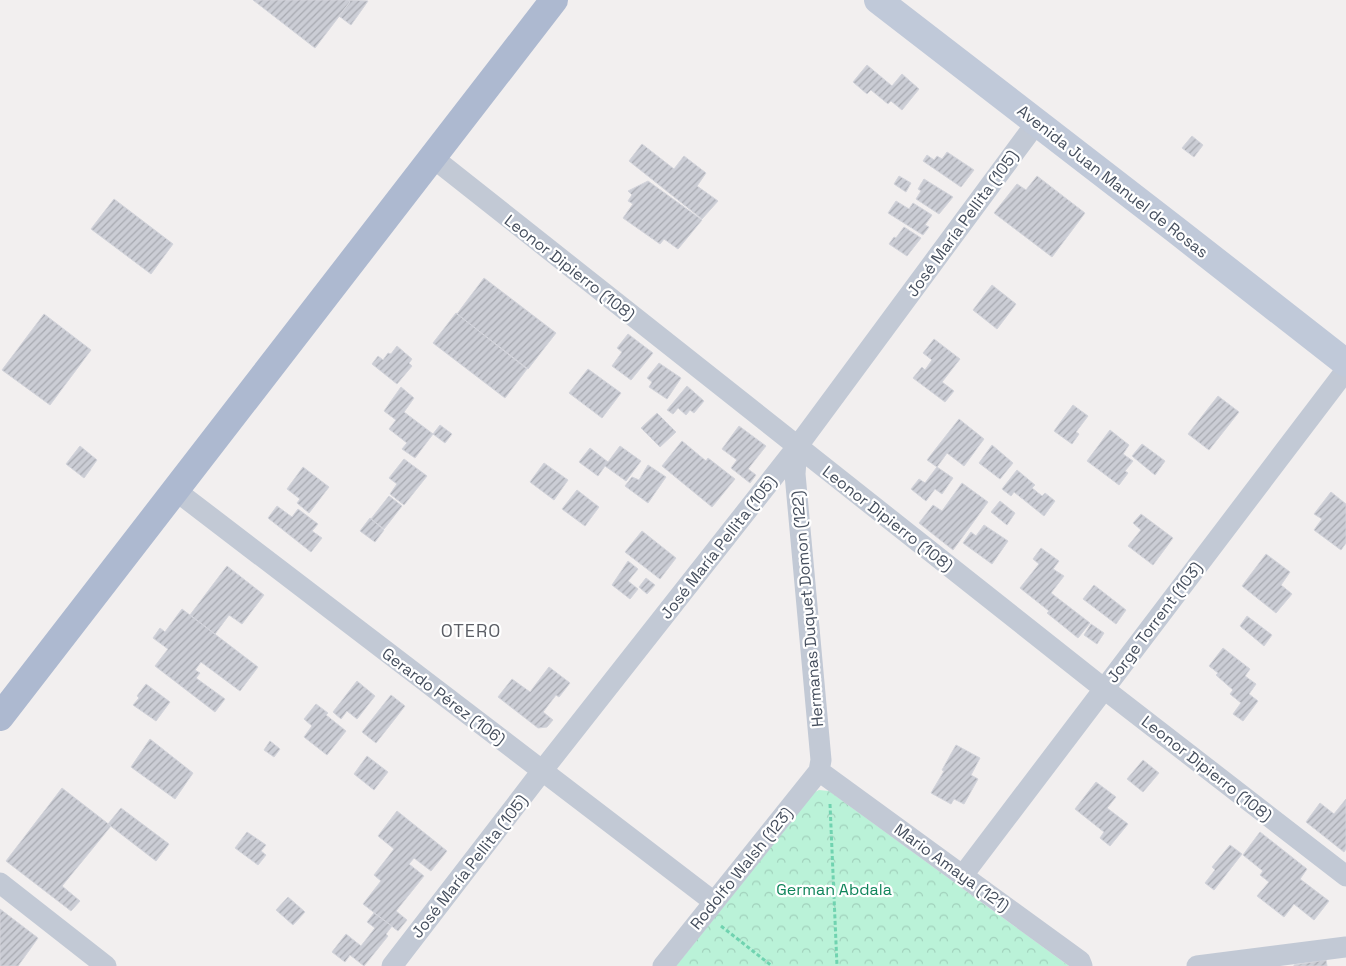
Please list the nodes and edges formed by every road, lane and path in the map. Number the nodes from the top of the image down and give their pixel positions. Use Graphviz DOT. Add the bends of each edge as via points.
graph roads {
  1 [pos="554,0"];
  2 [pos="878,0"];
  3 [pos="1037,122"];
  4 [pos="432,158"];
  5 [pos="1346,363"];
  6 [pos="1346,370"];
  7 [pos="797,447"];
  8 [pos="175,490"];
  9 [pos="1103,688"];
  10 [pos="0,717"];
  11 [pos="542,771"];
  12 [pos="819,771"];
  13 [pos="830,803"];
  14 [pos="963,875"];
  15 [pos="1346,876"];
  16 [pos="0,883"];
  17 [pos="714,911"];
  18 [pos="1346,947"];
  19 [pos="106,966"];
  20 [pos="392,966"];
  21 [pos="663,966"];
  22 [pos="772,966"];
  23 [pos="837,966"];
  24 [pos="1082,966"];
  25 [pos="1197,966"];
  1 -- 4 [label="main road"];
  2 -- 3 [label="main road, Avenida Juan Manuel de Rosas"];
  3 -- 5 [label="main road, Avenida Juan Manuel de Rosas"];
  3 -- 7 [label="street, José María Pellita (105)"];
  4 -- 7 [label="street, Leonor Dipierro (108)"];
  4 -- 8 [label="main road"];
  6 -- 9 [label="street, Jorge Torrent (103)"];
  7 -- 9 [label="street, Leonor Dipierro (108)"];
  7 -- 11 [label="street, José María Pellita (105)"];
  7 -- 12 [label="street, Hermanas Duquet Domon (122)" via="795,474 821,760"];
  8 -- 10 [label="main road"];
  8 -- 11 [label="street, Gerardo Pérez (106)"];
  9 -- 14 [label="street, Jorge Torrent (103)"];
  9 -- 15 [label="street, Leonor Dipierro (108)"];
  11 -- 17 [label="street, Gerardo Pérez (106)"];
  11 -- 20 [label="street, José María Pellita (105)"];
  12 -- 14 [label="street, Mario Amaya (121)"];
  12 -- 17 [label="street, Rodolfo Walsh (123)"];
  13 -- 23 [label="path"];
  14 -- 24 [label="street, Mario Amaya (121)" via="1080,961"];
  16 -- 19 [label="street"];
  17 -- 21 [label="street, Rodolfo Walsh (123)"];
  17 -- 22 [label="path"];
  18 -- 25 [label="street"];
}
